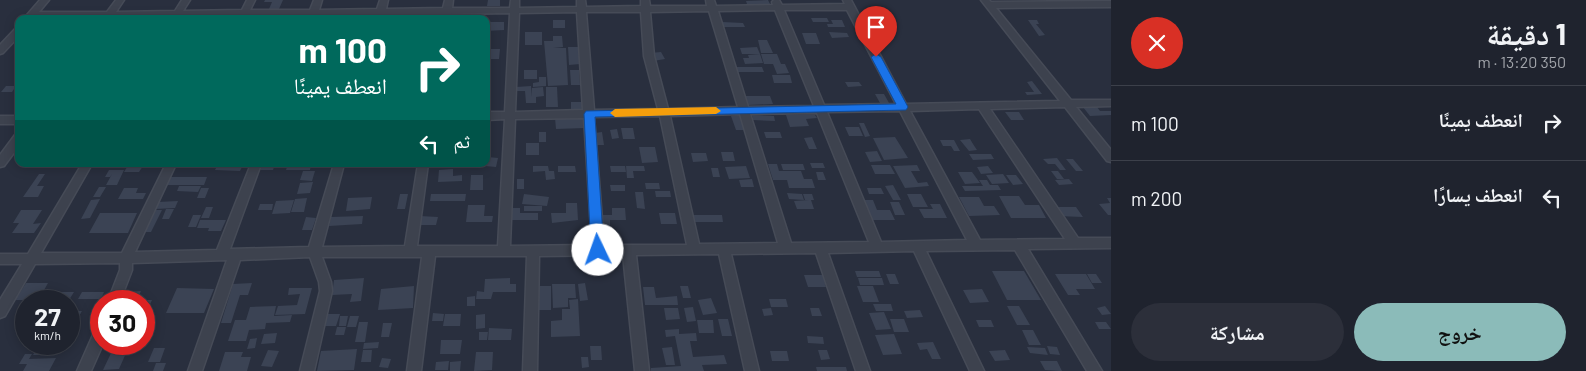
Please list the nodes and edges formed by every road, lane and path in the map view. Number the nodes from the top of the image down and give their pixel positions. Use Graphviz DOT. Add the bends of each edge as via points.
graph roads {
  1 [pos="45,0"];
  2 [pos="120,0"];
  3 [pos="186,0"];
  4 [pos="251,0"];
  5 [pos="318,0"];
  6 [pos="384,0"];
  7 [pos="449,0"];
  8 [pos="777,3"];
  9 [pos="848,3"];
  10 [pos="988,3"];
  11 [pos="1111,4"];
  12 [pos="514,5"];
  13 [pos="581,5"];
  14 [pos="646,5"];
  15 [pos="711,5"];
  16 [pos="32,15"];
  17 [pos="109,15"];
  18 [pos="177,15"];
  19 [pos="244,15"];
  20 [pos="312,15"];
  21 [pos="379,15"];
  22 [pos="447,15"];
  23 [pos="15,34"];
  24 [pos="1,49"];
  25 [pos="1111,103"];
  26 [pos="1069,104"];
  27 [pos="903,107"];
  28 [pos="983,107"];
  29 [pos="821,109"];
  30 [pos="742,110"];
  31 [pos="664,112"];
  32 [pos="590,114"];
  33 [pos="490,116"];
  34 [pos="509,116"];
  35 [pos="0,120"];
  36 [pos="15,120"];
  37 [pos="15,143"];
  38 [pos="1111,158"];
  39 [pos="0,164"];
  40 [pos="86,167"];
  41 [pos="170,167"];
  42 [pos="255,167"];
  43 [pos="339,167"];
  44 [pos="423,167"];
  45 [pos="1074,243"];
  46 [pos="1111,243"];
  47 [pos="1019,244"];
  48 [pos="976,245"];
  49 [pos="877,246"];
  50 [pos="918,246"];
  51 [pos="820,247"];
  52 [pos="786,248"];
  53 [pos="724,249"];
  54 [pos="504,250"];
  55 [pos="533,250"];
  56 [pos="598,250"];
  57 [pos="629,250"];
  58 [pos="694,250"];
  59 [pos="410,251"];
  60 [pos="314,252"];
  61 [pos="429,252"];
  62 [pos="221,256"];
  63 [pos="235,256"];
  64 [pos="32,258"];
  65 [pos="126,258"];
  66 [pos="0,259"];
  67 [pos="118,290"];
  68 [pos="0,312"];
  69 [pos="91,355"];
  70 [pos="84,371"];
  71 [pos="195,371"];
  72 [pos="307,371"];
  73 [pos="414,371"];
  74 [pos="530,371"];
  75 [pos="642,371"];
  76 [pos="752,371"];
  77 [pos="863,371"];
  78 [pos="977,371"];
  79 [pos="1095,371"];
  1 -- 16 [label="street"];
  2 -- 17 [label="street"];
  3 -- 18 [label="street"];
  4 -- 19 [label="street"];
  5 -- 20 [label="street"];
  6 -- 21 [label="street"];
  7 -- 22 [label="street"];
  8 -- 9 [label="street"];
  8 -- 15 [label="street"];
  8 -- 29 [label="street"];
  9 -- 27 [label="street"];
  10 -- 11 [label="street"];
  10 -- 26 [label="street"];
  12 -- 13 [label="street"];
  12 -- 22 [label="street"];
  12 -- 34 [label="street"];
  13 -- 14 [label="street"];
  13 -- 32 [label="street"];
  14 -- 15 [label="street"];
  14 -- 31 [label="street" via="648,56"];
  15 -- 30 [label="street"];
  23 -- 24 [label="street"];
  25 -- 26 [label="street"];
  26 -- 28 [label="street"];
  26 -- 38 [label="street"];
  27 -- 28 [label="street"];
  27 -- 29 [label="street"];
  27 -- 48 [label="street"];
  28 -- 45 [label="street"];
  29 -- 30 [label="street"];
  29 -- 49 [label="street"];
  30 -- 31 [label="street"];
  30 -- 52 [label="street"];
  31 -- 32 [label="street"];
  31 -- 58 [label="street"];
  32 -- 34 [label="street"];
  32 -- 56 [label="street"];
  33 -- 34 [label="street"];
  34 -- 54 [label="street"];
  35 -- 36 [label="street"];
  37 -- 39 [label="street"];
  40 -- 64 [label="street"];
  41 -- 65 [label="street"];
  42 -- 62 [label="street"];
  43 -- 60 [label="street"];
  44 -- 59 [label="street"];
  45 -- 46 [label="street"];
  45 -- 47 [label="street"];
  47 -- 48 [label="street"];
  47 -- 79 [label="street"];
  48 -- 50 [label="street"];
  49 -- 50 [label="street"];
  49 -- 51 [label="street"];
  50 -- 78 [label="street"];
  51 -- 52 [label="street"];
  51 -- 77 [label="street"];
  52 -- 53 [label="street"];
  53 -- 58 [label="street"];
  53 -- 76 [label="street"];
  54 -- 55 [label="street"];
  54 -- 61 [label="street"];
  55 -- 56 [label="street"];
  55 -- 74 [label="street"];
  56 -- 57 [label="street"];
  57 -- 58 [label="street"];
  57 -- 75 [label="street"];
  59 -- 60 [label="street"];
  59 -- 61 [label="street"];
  60 -- 63 [label="street"];
  60 -- 72 [label="street" via="326,291"];
  61 -- 73 [label="street"];
  62 -- 63 [label="street"];
  62 -- 65 [label="street"];
  63 -- 71 [label="street"];
  64 -- 65 [label="street"];
  64 -- 66 [label="street"];
  64 -- 68 [label="street"];
  65 -- 67 [label="street" via="126,270"];
  69 -- 70 [label="street"];
}
